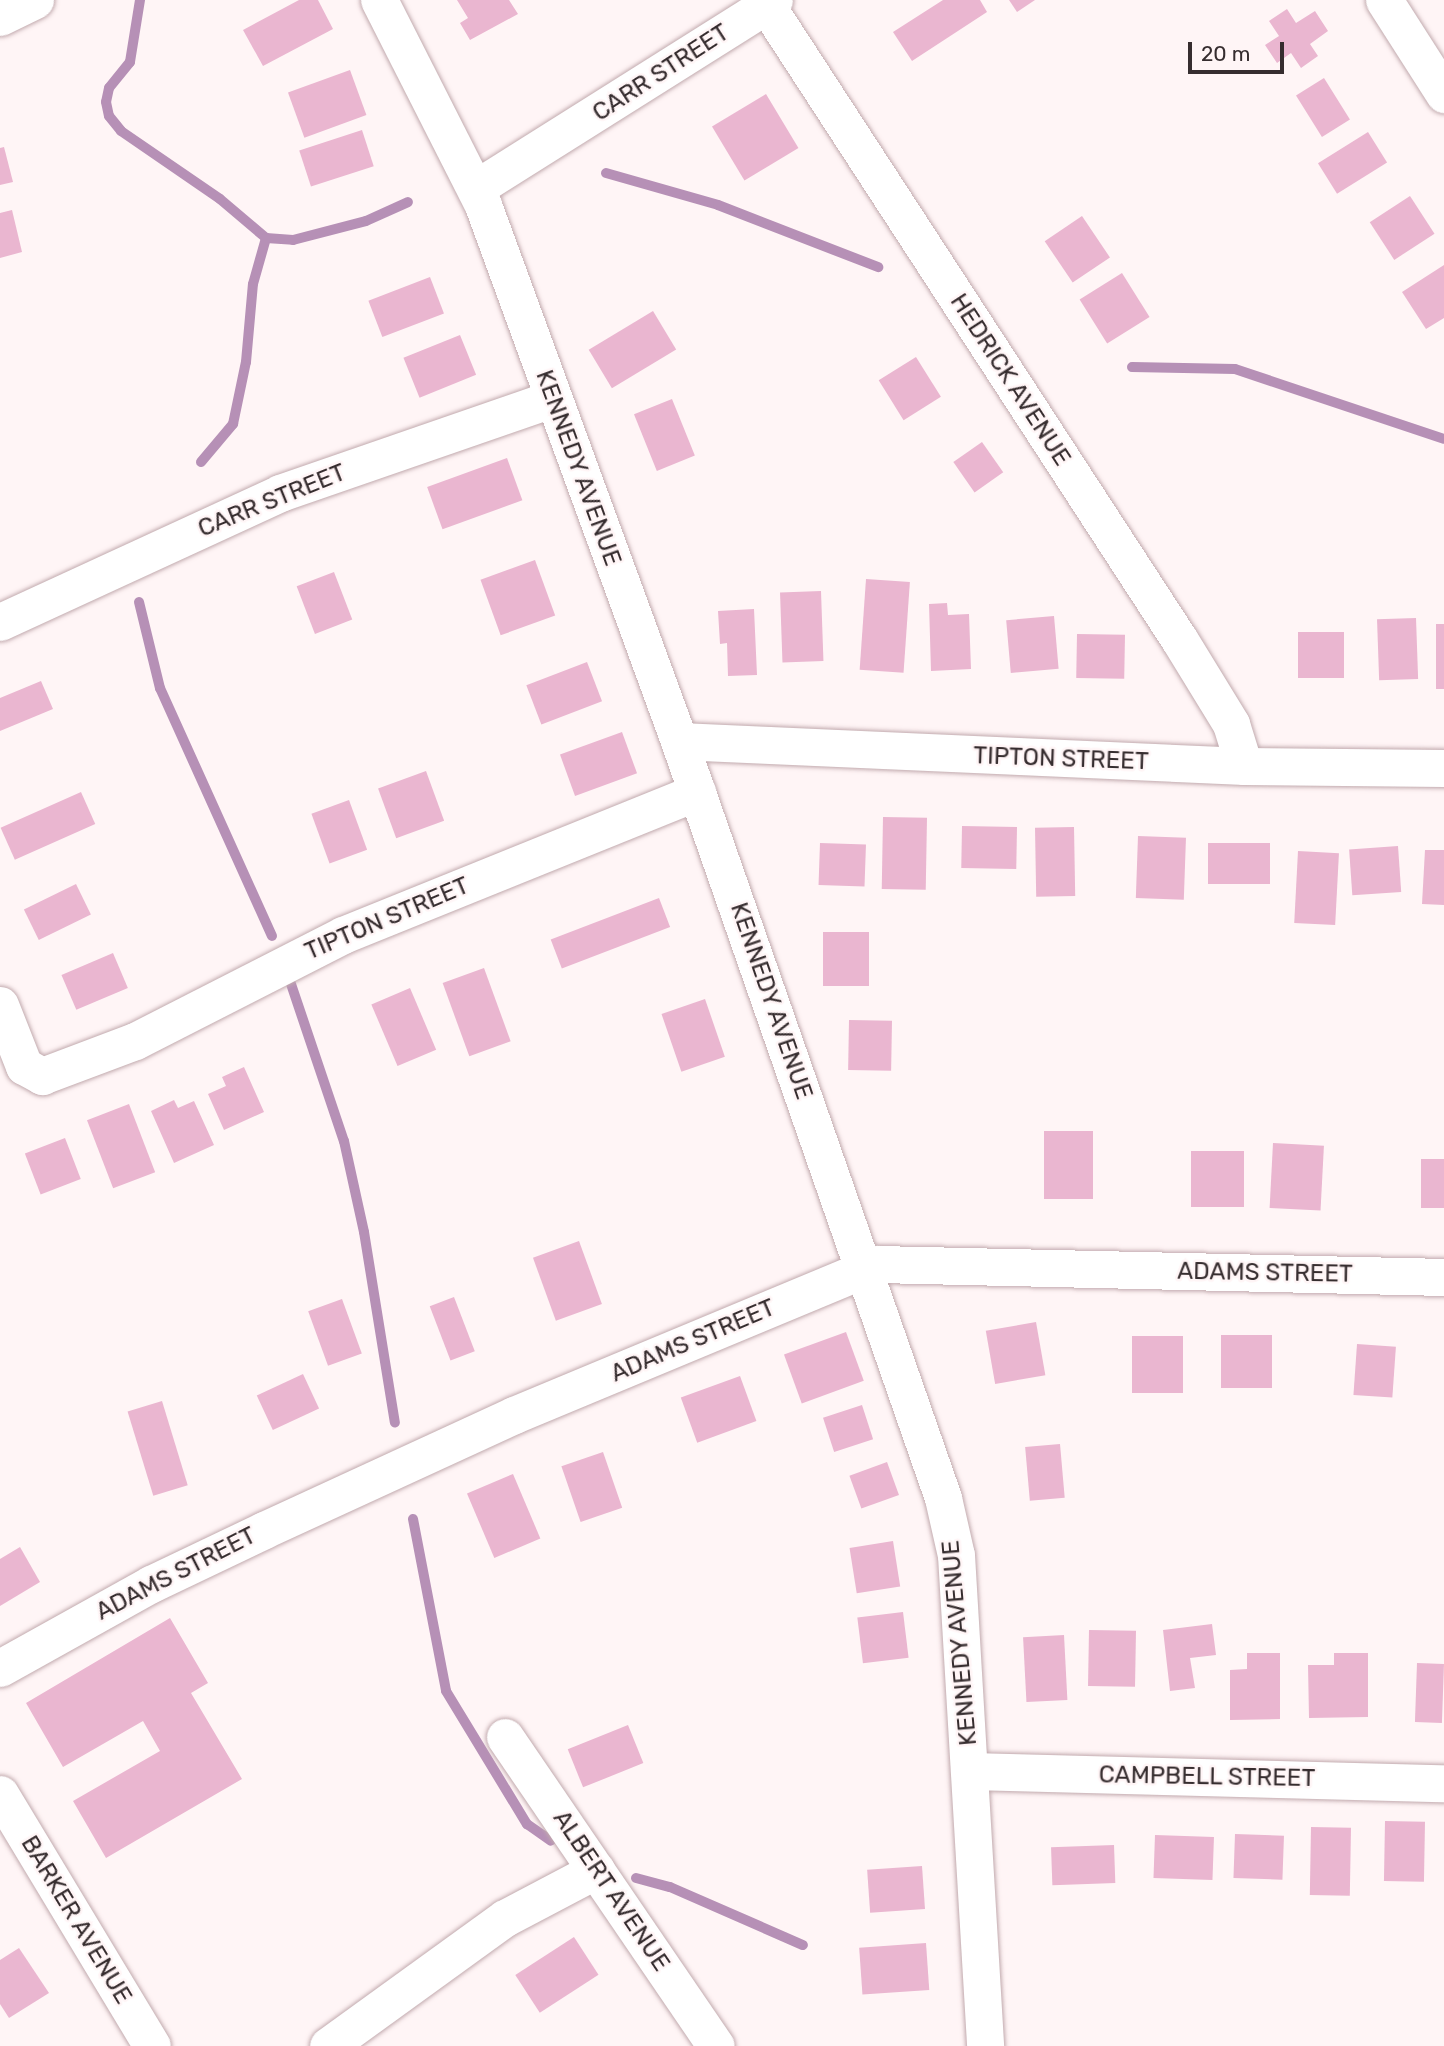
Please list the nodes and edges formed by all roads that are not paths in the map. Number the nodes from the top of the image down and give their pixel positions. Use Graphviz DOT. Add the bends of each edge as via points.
graph roads {
  1 [pos="34,0"];
  2 [pos="379,0"];
  3 [pos="1384,0"];
  4 [pos="767,2"];
  5 [pos="0,17"];
  6 [pos="1444,94"];
  7 [pos="476,188"];
  8 [pos="552,399"];
  9 [pos="0,622"];
  10 [pos="679,741"];
  11 [pos="1244,766"];
  12 [pos="1444,768"];
  13 [pos="697,792"];
  14 [pos="0,1006"];
  15 [pos="865,1269"];
  16 [pos="1444,1277"];
  17 [pos="0,1668"];
  18 [pos="505,1737"];
  19 [pos="970,1771"];
  20 [pos="1444,1783"];
  21 [pos="0,1794"];
  22 [pos="596,1870"];
  23 [pos="152,2046"];
  24 [pos="328,2046"];
  25 [pos="716,2046"];
  26 [pos="985,2046"];
  1 -- 5 [label="street"];
  2 -- 7 [label="street, KENNEDY AVENUE"];
  3 -- 6 [label="street"];
  4 -- 7 [label="street, CARR STREET"];
  4 -- 11 [label="street, HEDRICK AVENUE" via="1179,639 1231,724"];
  7 -- 8 [label="street, KENNEDY AVENUE"];
  8 -- 9 [label="street, CARR STREET" via="280,493"];
  8 -- 10 [label="street, KENNEDY AVENUE"];
  10 -- 11 [label="street, TIPTON STREET"];
  10 -- 13 [label="street, KENNEDY AVENUE"];
  11 -- 12 [label="street, TIPTON STREET"];
  13 -- 14 [label="street, TIPTON STREET" via="343,935 135,1041 42,1076 24,1066"];
  13 -- 15 [label="street, KENNEDY AVENUE"];
  15 -- 16 [label="street, ADAMS STREET" via="877,1264"];
  15 -- 17 [label="street, ADAMS STREET" via="514,1415 264,1530 151,1584"];
  15 -- 19 [label="street, KENNEDY AVENUE" via="943,1498 956,1555"];
  18 -- 22 [label="street, ALBERT AVENUE"];
  19 -- 20 [label="street, CAMPBELL STREET"];
  19 -- 26 [label="street, KENNEDY AVENUE"];
  21 -- 23 [label="street, BARKER AVENUE"];
  22 -- 24 [label="street" via="505,1918"];
  22 -- 25 [label="street, ALBERT AVENUE"];
}
